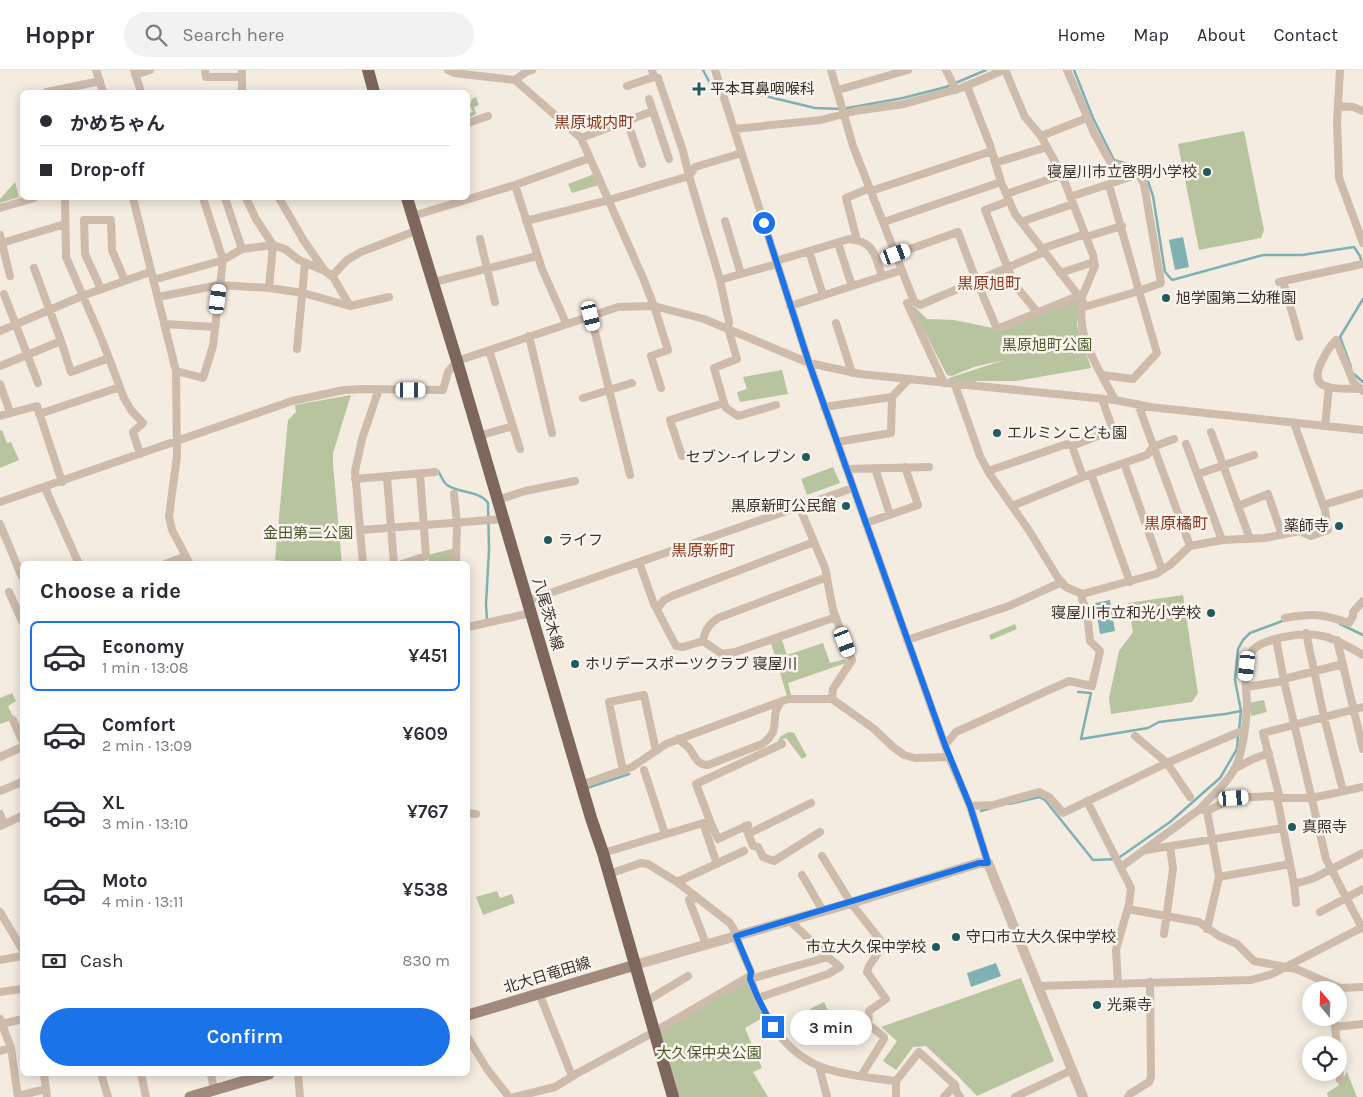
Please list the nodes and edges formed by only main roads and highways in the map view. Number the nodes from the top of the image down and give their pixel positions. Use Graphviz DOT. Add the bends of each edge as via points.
graph roads {
  1 [pos="368,70"];
  2 [pos="373,90"];
  3 [pos="408,200"];
  4 [pos="635,965"];
  5 [pos="470,1014"];
  6 [pos="263,1076"];
  7 [pos="212,1093"];
  8 [pos="190,1097"];
  9 [pos="674,1097"];
  1 -- 2 [label="main road"];
  3 -- 4 [label="main road, 八尾茨木線"];
  4 -- 5 [label="main road, 北大日竜田線"];
  4 -- 9 [label="main road, 八尾茨木線"];
  6 -- 7 [label="main road"];
  7 -- 8 [label="main road"];
}
